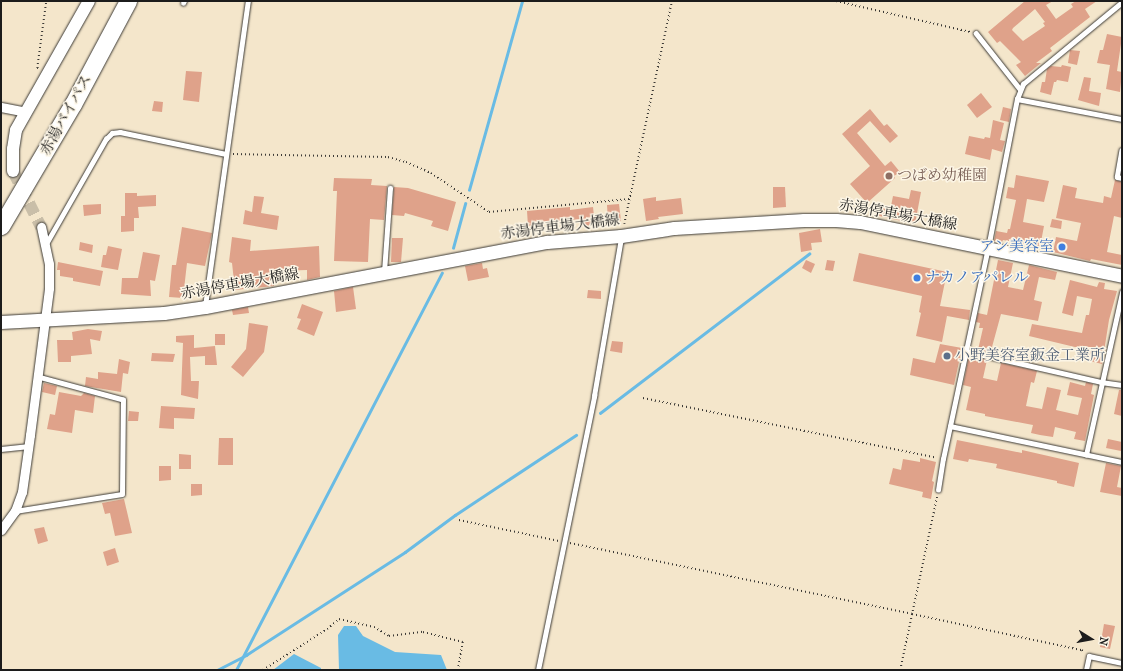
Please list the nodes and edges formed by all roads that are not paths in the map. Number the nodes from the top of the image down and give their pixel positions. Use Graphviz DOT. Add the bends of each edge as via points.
graph roads {
  1 [pos="89,1"];
  2 [pos="128,1"];
  3 [pos="248,1"];
  4 [pos="1122,2"];
  5 [pos="976,33"];
  6 [pos="1020,89"];
  7 [pos="1016,98"];
  8 [pos="1,107"];
  9 [pos="27,112"];
  10 [pos="1122,119"];
  11 [pos="1122,150"];
  12 [pos="226,154"];
  13 [pos="13,171"];
  14 [pos="1122,178"];
  15 [pos="390,188"];
  16 [pos="1,226"];
  17 [pos="41,227"];
  18 [pos="621,236"];
  19 [pos="46,244"];
  20 [pos="988,248"];
  21 [pos="384,274"];
  22 [pos="1122,276"];
  23 [pos="1122,292"];
  24 [pos="205,307"];
  25 [pos="45,319"];
  26 [pos="1,322"];
  27 [pos="966,351"];
  28 [pos="38,377"];
  29 [pos="1101,382"];
  30 [pos="1122,384"];
  31 [pos="950,426"];
  32 [pos="29,446"];
  33 [pos="1,449"];
  34 [pos="1086,455"];
  35 [pos="1122,462"];
  36 [pos="938,490"];
  37 [pos="15,511"];
  38 [pos="1,530"];
  39 [pos="1122,663"];
  40 [pos="538,670"];
  41 [pos="1086,670"];
  1 -- 9 [label="street"];
  2 -- 16 [label="highway, 赤湯バイパス"];
  3 -- 12 [label="lane"];
  4 -- 6 [label="lane"];
  5 -- 6 [label="lane"];
  6 -- 7 [label="lane"];
  7 -- 10 [label="lane"];
  7 -- 20 [label="lane"];
  8 -- 9 [label="street"];
  9 -- 13 [label="street" via="16,130"];
  11 -- 14 [label="lane" via="1117,177"];
  12 -- 19 [label="lane" via="120,132 112,133 106,139"];
  12 -- 24 [label="lane"];
  15 -- 21 [label="lane"];
  17 -- 19 [label="street"];
  18 -- 20 [label="main road, 赤湯停車場大橋線" via="674,228 836,220 860,222"];
  18 -- 21 [label="main road, 赤湯停車場大橋線" via="547,242"];
  18 -- 40 [label="lane" via="594,396"];
  19 -- 25 [label="street" via="49,288"];
  20 -- 22 [label="main road, 赤湯停車場大橋線"];
  20 -- 27 [label="lane"];
  21 -- 24 [label="main road, 赤湯停車場大橋線"];
  23 -- 29 [label="lane"];
  24 -- 25 [label="main road, 赤湯停車場大橋線" via="142,315"];
  25 -- 26 [label="main road, 赤湯停車場大橋線"];
  25 -- 28 [label="street"];
  27 -- 29 [label="lane"];
  27 -- 31 [label="lane"];
  28 -- 32 [label="street"];
  28 -- 37 [label="lane" via="123,400 122,494"];
  29 -- 30 [label="lane"];
  29 -- 34 [label="lane"];
  31 -- 34 [label="lane"];
  31 -- 36 [label="lane"];
  32 -- 33 [label="lane"];
  32 -- 37 [label="street" via="22,492"];
  34 -- 35 [label="lane"];
  37 -- 38 [label="street"];
  39 -- 41 [label="lane" via="1089,656"];
}
